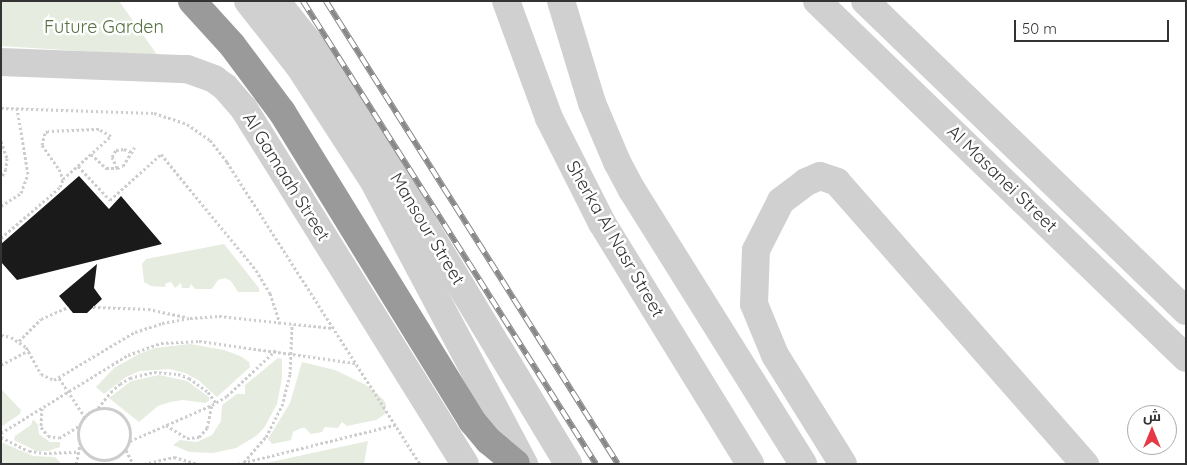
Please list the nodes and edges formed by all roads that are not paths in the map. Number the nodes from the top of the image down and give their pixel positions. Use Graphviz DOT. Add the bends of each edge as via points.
graph roads {
  1 [pos="192,1"];
  2 [pos="248,1"];
  3 [pos="276,1"];
  4 [pos="506,1"];
  5 [pos="561,1"];
  6 [pos="817,1"];
  7 [pos="865,1"];
  8 [pos="1,62"];
  9 [pos="1070,200"];
  10 [pos="1046,222"];
  11 [pos="1186,311"];
  12 [pos="1186,358"];
  13 [pos="465,464"];
  14 [pos="516,464"];
  15 [pos="524,464"];
  16 [pos="568,464"];
  17 [pos="750,464"];
  18 [pos="803,464"];
  19 [pos="843,464"];
  20 [pos="1085,464"];
  1 -- 14 [label="highway" via="232,45 282,112 472,422"];
  2 -- 15 [label="street, Mansour Street" via="299,66 373,180"];
  3 -- 16 [label="street, Mansour Street" via="318,54 351,105"];
  4 -- 17 [label="street, Sherka Al Nasr Street" via="549,118 588,197"];
  5 -- 18 [label="street" via="592,103 617,162"];
  6 -- 10 [label="street, Al Masanei Street"];
  7 -- 9 [label="street, Al Masanei Street"];
  8 -- 13 [label="street, Al Gamaah Street" via="187,69 214,79 225,87 244,109"];
  9 -- 10 [label="street"];
  9 -- 11 [label="street, Al Masanei Street"];
  10 -- 12 [label="street, Al Masanei Street"];
  19 -- 20 [label="street" via="775,355 754,304 756,250 781,201 806,182 820,176 837,182"];
}
